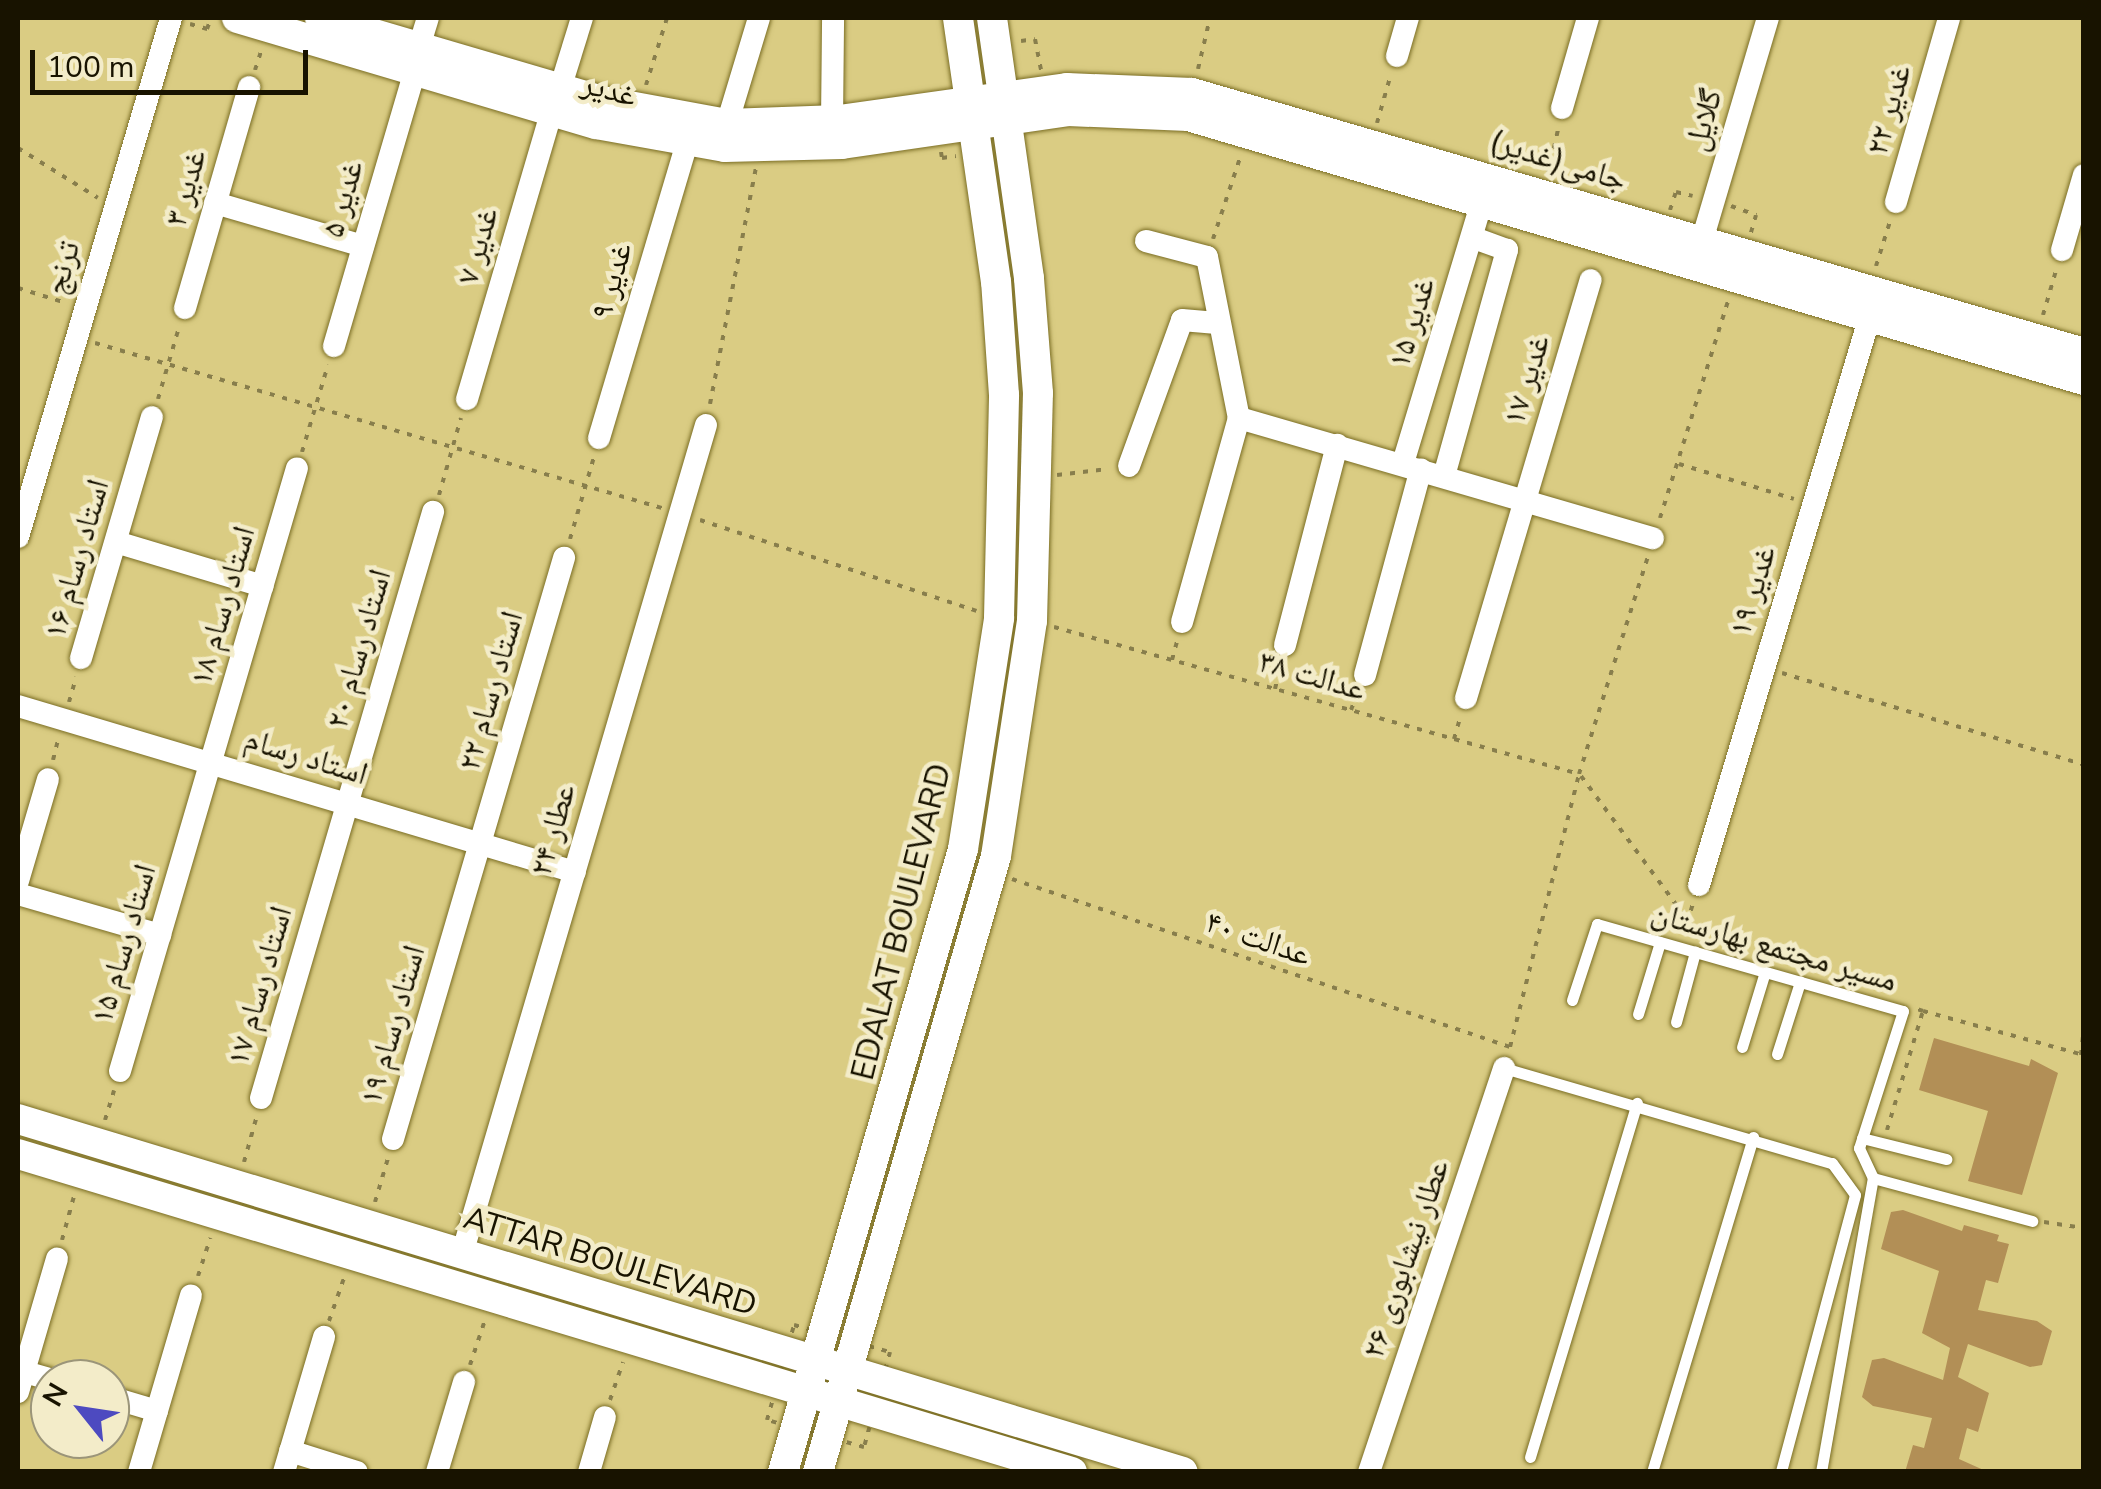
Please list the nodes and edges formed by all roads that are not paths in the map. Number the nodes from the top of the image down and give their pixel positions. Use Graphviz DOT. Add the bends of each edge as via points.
graph roads {
  1 [pos="170,18"];
  2 [pos="237,18"];
  3 [pos="320,18"];
  4 [pos="428,18"];
  5 [pos="582,18"];
  6 [pos="759,18"];
  7 [pos="833,18"];
  8 [pos="958,18"];
  9 [pos="992,18"];
  10 [pos="1408,18"];
  11 [pos="1588,18"];
  12 [pos="1768,18"];
  13 [pos="1946,26"];
  14 [pos="1396,56"];
  15 [pos="417,59"];
  16 [pos="250,88"];
  17 [pos="556,100"];
  18 [pos="1006,105"];
  19 [pos="1562,108"];
  20 [pos="973,110"];
  21 [pos="832,121"];
  22 [pos="727,124"];
  23 [pos="686,143"];
  24 [pos="2084,175"];
  25 [pos="1482,202"];
  26 [pos="1896,202"];
  27 [pos="215,204"];
  28 [pos="1472,236"];
  29 [pos="1146,241"];
  30 [pos="363,246"];
  31 [pos="2062,250"];
  32 [pos="1698,252"];
  33 [pos="1591,280"];
  34 [pos="1869,303"];
  35 [pos="184,308"];
  36 [pos="1218,324"];
  37 [pos="334,346"];
  38 [pos="2084,353"];
  39 [pos="2084,380"];
  40 [pos="467,399"];
  41 [pos="152,417"];
  42 [pos="1240,418"];
  43 [pos="706,425"];
  44 [pos="600,438"];
  45 [pos="1336,445"];
  46 [pos="1129,466"];
  47 [pos="1412,466"];
  48 [pos="298,468"];
  49 [pos="1444,476"];
  50 [pos="1525,498"];
  51 [pos="434,512"];
  52 [pos="18,537"];
  53 [pos="1653,538"];
  54 [pos="116,542"];
  55 [pos="564,558"];
  56 [pos="263,586"];
  57 [pos="1182,622"];
  58 [pos="1285,645"];
  59 [pos="81,658"];
  60 [pos="1364,676"];
  61 [pos="1466,698"];
  62 [pos="18,706"];
  63 [pos="211,763"];
  64 [pos="48,779"];
  65 [pos="348,804"];
  66 [pos="480,843"];
  67 [pos="575,872"];
  68 [pos="18,882"];
  69 [pos="1699,885"];
  70 [pos="18,894"];
  71 [pos="160,935"];
  72 [pos="1660,942"];
  73 [pos="1695,952"];
  74 [pos="1766,972"];
  75 [pos="1800,982"];
  76 [pos="1572,1000"];
  77 [pos="1638,1014"];
  78 [pos="1676,1022"];
  79 [pos="1742,1047"];
  80 [pos="1777,1054"];
  81 [pos="1507,1058"];
  82 [pos="120,1071"];
  83 [pos="261,1098"];
  84 [pos="1637,1103"];
  85 [pos="18,1120"];
  86 [pos="1753,1138"];
  87 [pos="1862,1138"];
  88 [pos="393,1140"];
  89 [pos="18,1154"];
  90 [pos="1946,1159"];
  91 [pos="1873,1178"];
  92 [pos="2032,1221"];
  93 [pos="462,1254"];
  94 [pos="57,1259"];
  95 [pos="191,1295"];
  96 [pos="324,1337"];
  97 [pos="816,1361"];
  98 [pos="848,1370"];
  99 [pos="20,1378"];
  100 [pos="464,1382"];
  101 [pos="807,1392"];
  102 [pos="839,1401"];
  103 [pos="130,1403"];
  104 [pos="156,1411"];
  105 [pos="605,1417"];
  106 [pos="1530,1457"];
  107 [pos="287,1462"];
  108 [pos="138,1472"];
  109 [pos="357,1472"];
  110 [pos="437,1472"];
  111 [pos="589,1472"];
  112 [pos="783,1472"];
  113 [pos="818,1472"];
  114 [pos="1072,1472"];
  115 [pos="1183,1472"];
  116 [pos="1370,1472"];
  117 [pos="1652,1472"];
  118 [pos="1781,1472"];
  119 [pos="1821,1472"];
  1 -- 52 [label="street, ترنج"];
  2 -- 15 [label="street, غدیر"];
  3 -- 15 [label="street, غدیر"];
  4 -- 15 [label="street, غدیر ۵"];
  5 -- 17 [label="street, غدیر ۷"];
  6 -- 22 [label="street"];
  7 -- 21 [label="street"];
  8 -- 20 [label="street, EDALAT BOULEVARD"];
  9 -- 18 [label="street"];
  10 -- 14 [label="street"];
  11 -- 19 [label="street"];
  12 -- 32 [label="street, گلایل"];
  13 -- 26 [label="street, غدیر ۲۲"];
  15 -- 17 [label="street, غدیر"];
  15 -- 30 [label="street, غدیر ۵"];
  16 -- 27 [label="street, غدیر ۳"];
  17 -- 22 [label="street, غدیر"];
  17 -- 23 [label="street, غدیر"];
  17 -- 40 [label="street, غدیر ۷"];
  18 -- 20 [label="street"];
  18 -- 25 [label="street, جامی(غدیر)" via="1127,111 1249,130"];
  18 -- 32 [label="street, جامی(غدیر)" via="1066,88 1192,93 1664,229"];
  18 -- 98 [label="street" via="1029,278 1038,477 1032,621 992,872"];
  20 -- 21 [label="street, غدیر"];
  20 -- 23 [label="street, غدیر" via="842,144"];
  20 -- 97 [label="street, EDALAT BOULEVARD" via="1004,395 999,618 959,866"];
  21 -- 22 [label="street, غدیر"];
  23 -- 44 [label="street, غدیر ۹"];
  24 -- 31 [label="street"];
  25 -- 28 [label="street, غدیر ۱۵"];
  25 -- 32 [label="street, جامی(غدیر)"];
  27 -- 30 [label="street"];
  27 -- 35 [label="street, غدیر ۳"];
  28 -- 47 [label="street, غدیر ۱۵"];
  28 -- 49 [label="street" via="1507,250"];
  29 -- 36 [label="street" via="1208,257"];
  30 -- 37 [label="street, غدیر ۵"];
  32 -- 34 [label="street, جامی(غدیر)"];
  33 -- 50 [label="street, غدیر ۱۷"];
  34 -- 38 [label="street, جامی(غدیر)"];
  34 -- 39 [label="street, جامی(غدیر)"];
  34 -- 69 [label="street, غدیر ۱۹"];
  36 -- 42 [label="street"];
  36 -- 46 [label="street" via="1182,320"];
  41 -- 54 [label="street, استاد رسام ۱۶"];
  42 -- 45 [label="street"];
  42 -- 57 [label="street"];
  43 -- 67 [label="street, عطار ۲۴"];
  45 -- 47 [label="street"];
  45 -- 58 [label="street"];
  47 -- 49 [label="street"];
  47 -- 60 [label="street, غدیر ۱۵"];
  48 -- 56 [label="street, استاد رسام ۱۸"];
  49 -- 50 [label="street"];
  50 -- 53 [label="street"];
  50 -- 61 [label="street, غدیر ۱۷"];
  51 -- 65 [label="street, استاد رسام ۲۰"];
  54 -- 56 [label="street"];
  54 -- 59 [label="street, استاد رسام ۱۶"];
  55 -- 66 [label="street, استاد رسام ۲۲"];
  56 -- 63 [label="street, استاد رسام ۱۸"];
  62 -- 63 [label="street, استاد رسام"];
  63 -- 65 [label="street, استاد رسام"];
  63 -- 71 [label="street, استاد رسام ۱۵"];
  64 -- 68 [label="street"];
  65 -- 66 [label="street, استاد رسام"];
  65 -- 83 [label="street, استاد رسام ۱۷"];
  66 -- 67 [label="street, استاد رسام"];
  66 -- 88 [label="street, استاد رسام ۱۹"];
  67 -- 93 [label="street, عطار ۲۴"];
  70 -- 71 [label="street"];
  71 -- 82 [label="street, استاد رسام ۱۵"];
  72 -- 73 [label="lane, مسیر مجتمع بهارستان"];
  72 -- 76 [label="lane, مسیر مجتمع بهارستان" via="1597,924"];
  72 -- 77 [label="lane"];
  73 -- 74 [label="lane, مسیر مجتمع بهارستان"];
  73 -- 78 [label="lane"];
  74 -- 75 [label="lane, مسیر مجتمع بهارستان"];
  74 -- 79 [label="lane"];
  75 -- 80 [label="lane"];
  75 -- 87 [label="lane, مسیر مجتمع بهارستان" via="1903,1010"];
  81 -- 84 [label="lane"];
  81 -- 116 [label="street, عطار نیشابوری ۲۶"];
  84 -- 86 [label="lane"];
  84 -- 106 [label="lane"];
  85 -- 93 [label="street, ATTAR BOULEVARD"];
  86 -- 117 [label="lane"];
  86 -- 118 [label="lane" via="1832,1163 1855,1195"];
  87 -- 90 [label="lane"];
  87 -- 91 [label="lane" via="1859,1148"];
  89 -- 101 [label="street, ATTAR BOULEVARD"];
  91 -- 92 [label="lane"];
  91 -- 119 [label="lane"];
  93 -- 97 [label="street, ATTAR BOULEVARD"];
  94 -- 99 [label="street"];
  95 -- 104 [label="street"];
  96 -- 107 [label="street"];
  97 -- 98 [label="street, ATTAR BOULEVARD"];
  97 -- 101 [label="street, EDALAT BOULEVARD"];
  98 -- 102 [label="street"];
  98 -- 115 [label="street, ATTAR BOULEVARD"];
  100 -- 110 [label="street"];
  101 -- 102 [label="street, ATTAR BOULEVARD"];
  101 -- 112 [label="street, EDALAT BOULEVARD"];
  102 -- 113 [label="street"];
  102 -- 114 [label="street, ATTAR BOULEVARD"];
  103 -- 104 [label="street"];
  104 -- 108 [label="street"];
  105 -- 111 [label="street"];
  107 -- 109 [label="street"];
}
